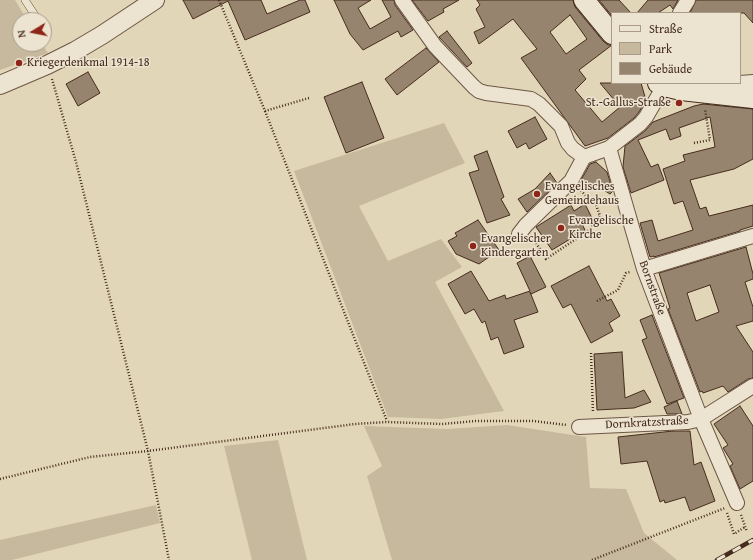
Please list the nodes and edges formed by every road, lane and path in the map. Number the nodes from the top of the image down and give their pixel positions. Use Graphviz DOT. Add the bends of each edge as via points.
graph roads {
  1 [pos="25,0"];
  2 [pos="155,0"];
  3 [pos="219,0"];
  4 [pos="402,0"];
  5 [pos="584,0"];
  6 [pos="688,0"];
  7 [pos="33,12"];
  8 [pos="681,12"];
  9 [pos="611,33"];
  10 [pos="47,65"];
  11 [pos="753,82"];
  12 [pos="741,83"];
  13 [pos="726,84"];
  14 [pos="0,85"];
  15 [pos="661,85"];
  16 [pos="702,93"];
  17 [pos="309,98"];
  18 [pos="753,98"];
  19 [pos="265,111"];
  20 [pos="694,142"];
  21 [pos="609,148"];
  22 [pos="584,156"];
  23 [pos="571,181"];
  24 [pos="522,230"];
  25 [pos="753,236"];
  26 [pos="644,269"];
  27 [pos="597,301"];
  28 [pos="591,353"];
  29 [pos="753,386"];
  30 [pos="702,419"];
  31 [pos="387,422"];
  32 [pos="594,426"];
  33 [pos="579,427"];
  34 [pos="148,451"];
  35 [pos="0,479"];
  36 [pos="731,506"];
  37 [pos="747,532"];
  38 [pos="169,560"];
  39 [pos="592,560"];
  1 -- 7 [label="lane"];
  2 -- 10 [label="street" via="102,35"];
  3 -- 19 [label="path"];
  4 -- 22 [label="street" via="435,46 474,87 486,93 531,99 539,104 560,126 573,149"];
  5 -- 9 [label="main road"];
  6 -- 8 [label="street"];
  10 -- 14 [label="street"];
  10 -- 34 [label="path" via="76,162"];
  11 -- 12 [label="street"];
  13 -- 16 [label="street" via="714,85"];
  15 -- 16 [label="main road"];
  15 -- 21 [label="street" via="653,106 640,124"];
  16 -- 18 [label="main road"];
  16 -- 20 [label="path" via="710,140"];
  17 -- 19 [label="path"];
  19 -- 31 [label="path"];
  21 -- 22 [label="street"];
  21 -- 26 [label="street, Bornstraße"];
  22 -- 23 [label="street"];
  23 -- 24 [label="street"];
  23 -- 24 [label="path" via="596,205 600,216 588,231 546,259"];
  25 -- 26 [label="street"];
  26 -- 27 [label="path" via="626,273 618,290"];
  26 -- 30 [label="street, Bornstraße"];
  28 -- 32 [label="path"];
  29 -- 30 [label="street, Dornkratzstraße"];
  30 -- 32 [label="street, Dornkratzstraße" via="688,422"];
  30 -- 36 [label="street, Bornstraße"];
  31 -- 33 [label="path" via="442,424 533,421"];
  31 -- 34 [label="path"];
  32 -- 33 [label="street, Dornkratzstraße"];
  34 -- 35 [label="path" via="90,457"];
  34 -- 38 [label="path"];
  36 -- 37 [label="path" via="734,534 745,527"];
  36 -- 39 [label="path"];
}
